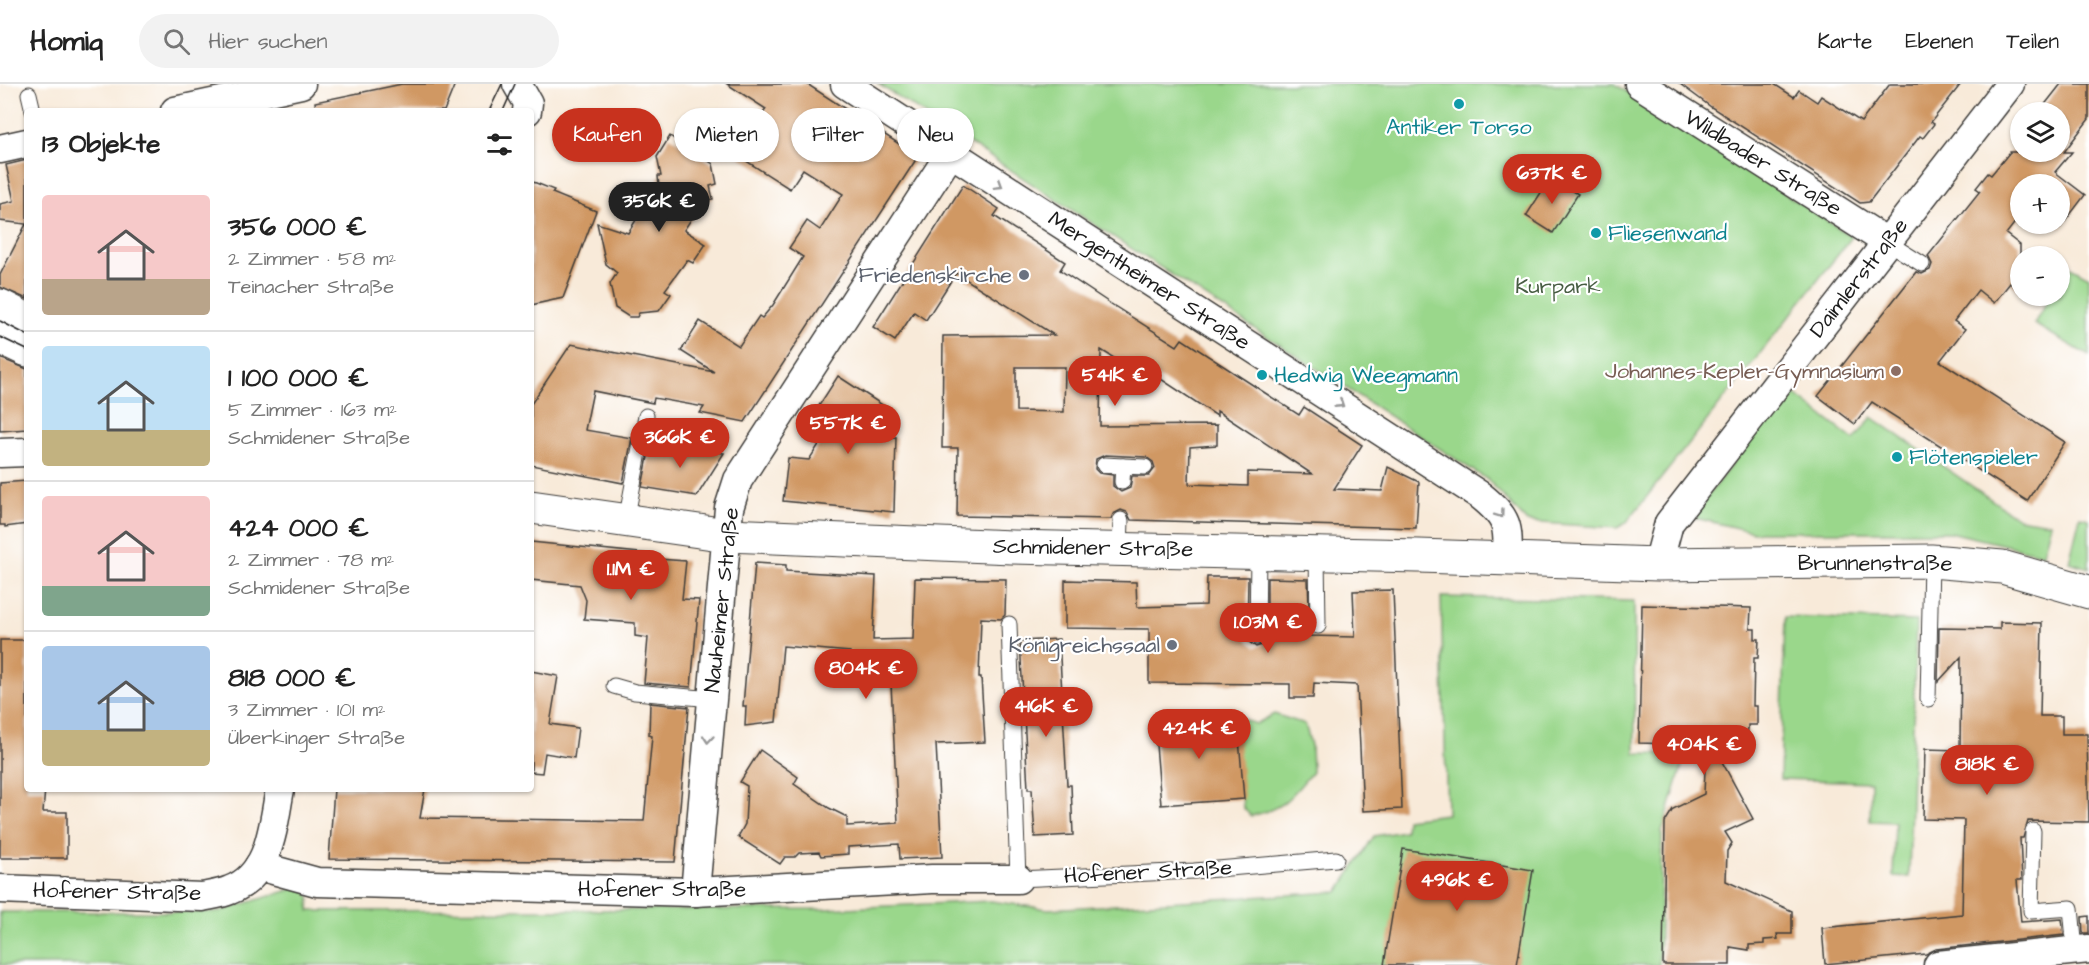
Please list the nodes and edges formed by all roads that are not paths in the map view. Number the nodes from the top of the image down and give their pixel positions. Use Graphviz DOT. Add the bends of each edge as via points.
graph roads {
  1 [pos="301,84"];
  2 [pos="517,84"];
  3 [pos="845,84"];
  4 [pos="1639,84"];
  5 [pos="2010,84"];
  6 [pos="29,94"];
  7 [pos="255,103"];
  8 [pos="32,108"];
  9 [pos="205,108"];
  10 [pos="527,108"];
  11 [pos="897,119"];
  12 [pos="24,144"];
  13 [pos="0,148"];
  14 [pos="945,162"];
  15 [pos="962,162"];
  16 [pos="1887,242"];
  17 [pos="1922,264"];
  18 [pos="0,306"];
  19 [pos="24,318"];
  20 [pos="0,337"];
  21 [pos="24,349"];
  22 [pos="646,416"];
  23 [pos="24,452"];
  24 [pos="0,453"];
  25 [pos="1104,465"];
  26 [pos="1123,466"];
  27 [pos="1145,467"];
  28 [pos="1122,482"];
  29 [pos="534,507"];
  30 [pos="626,521"];
  31 [pos="726,535"];
  32 [pos="1258,552"];
  33 [pos="1317,554"];
  34 [pos="1508,560"];
  35 [pos="1931,561"];
  36 [pos="1658,564"];
  37 [pos="2089,592"];
  38 [pos="1009,624"];
  39 [pos="1318,626"];
  40 [pos="1257,637"];
  41 [pos="614,686"];
  42 [pos="712,699"];
  43 [pos="1928,699"];
  44 [pos="279,792"];
  45 [pos="2033,831"];
  46 [pos="1336,858"];
  47 [pos="260,866"];
  48 [pos="1018,879"];
  49 [pos="0,889"];
  50 [pos="695,892"];
  51 [pos="2082,950"];
  52 [pos="1938,965"];
  1 -- 7 [label="street"];
  2 -- 10 [label="street"];
  3 -- 11 [label="street, Mergentheimer Straße"];
  4 -- 16 [label="street, Wildbader Straße"];
  5 -- 16 [label="street, Daimlerstraße"];
  6 -- 8 [label="lane"];
  7 -- 9 [label="street"];
  12 -- 13 [label="street"];
  14 -- 31 [label="street, Nauheimer Straße" via="738,480"];
  15 -- 34 [label="street, Mergentheimer Straße, one-way" via="1481,496 1499,510 1508,527"];
  16 -- 17 [label="lane"];
  16 -- 36 [label="street, Daimlerstraße" via="1668,523"];
  18 -- 19 [label="main road"];
  20 -- 21 [label="main road"];
  22 -- 30 [label="lane"];
  23 -- 24 [label="street"];
  25 -- 26 [label="lane"];
  26 -- 27 [label="lane"];
  26 -- 28 [label="lane"];
  29 -- 30 [label="main road, Schmidener Straße"];
  30 -- 31 [label="main road, Schmidener Straße"];
  31 -- 32 [label="main road, Schmidener Straße" via="1120,534"];
  31 -- 42 [label="street, Nauheimer Straße"];
  32 -- 33 [label="main road, Schmidener Straße"];
  32 -- 40 [label="lane"];
  33 -- 34 [label="main road, Schmidener Straße"];
  33 -- 39 [label="lane"];
  34 -- 36 [label="main road, Schmidener Straße"];
  35 -- 36 [label="main road, Brunnenstraße"];
  35 -- 37 [label="main road, Brunnenstraße" via="2002,567"];
  35 -- 43 [label="lane"];
  38 -- 48 [label="lane"];
  41 -- 42 [label="lane" via="635,692"];
  42 -- 50 [label="street, Nauheimer Straße, one-way"];
  44 -- 47 [label="street" via="269,845"];
  45 -- 51 [label="lane" via="2031,911 2071,908"];
  46 -- 48 [label="lane, Hofener Straße" via="1194,871"];
  47 -- 49 [label="street, Hofener Straße" via="231,890 202,897"];
  47 -- 50 [label="street, Hofener Straße" via="317,882"];
  48 -- 50 [label="street, Hofener Straße" via="933,879"];
  51 -- 52 [label="street"];
}
